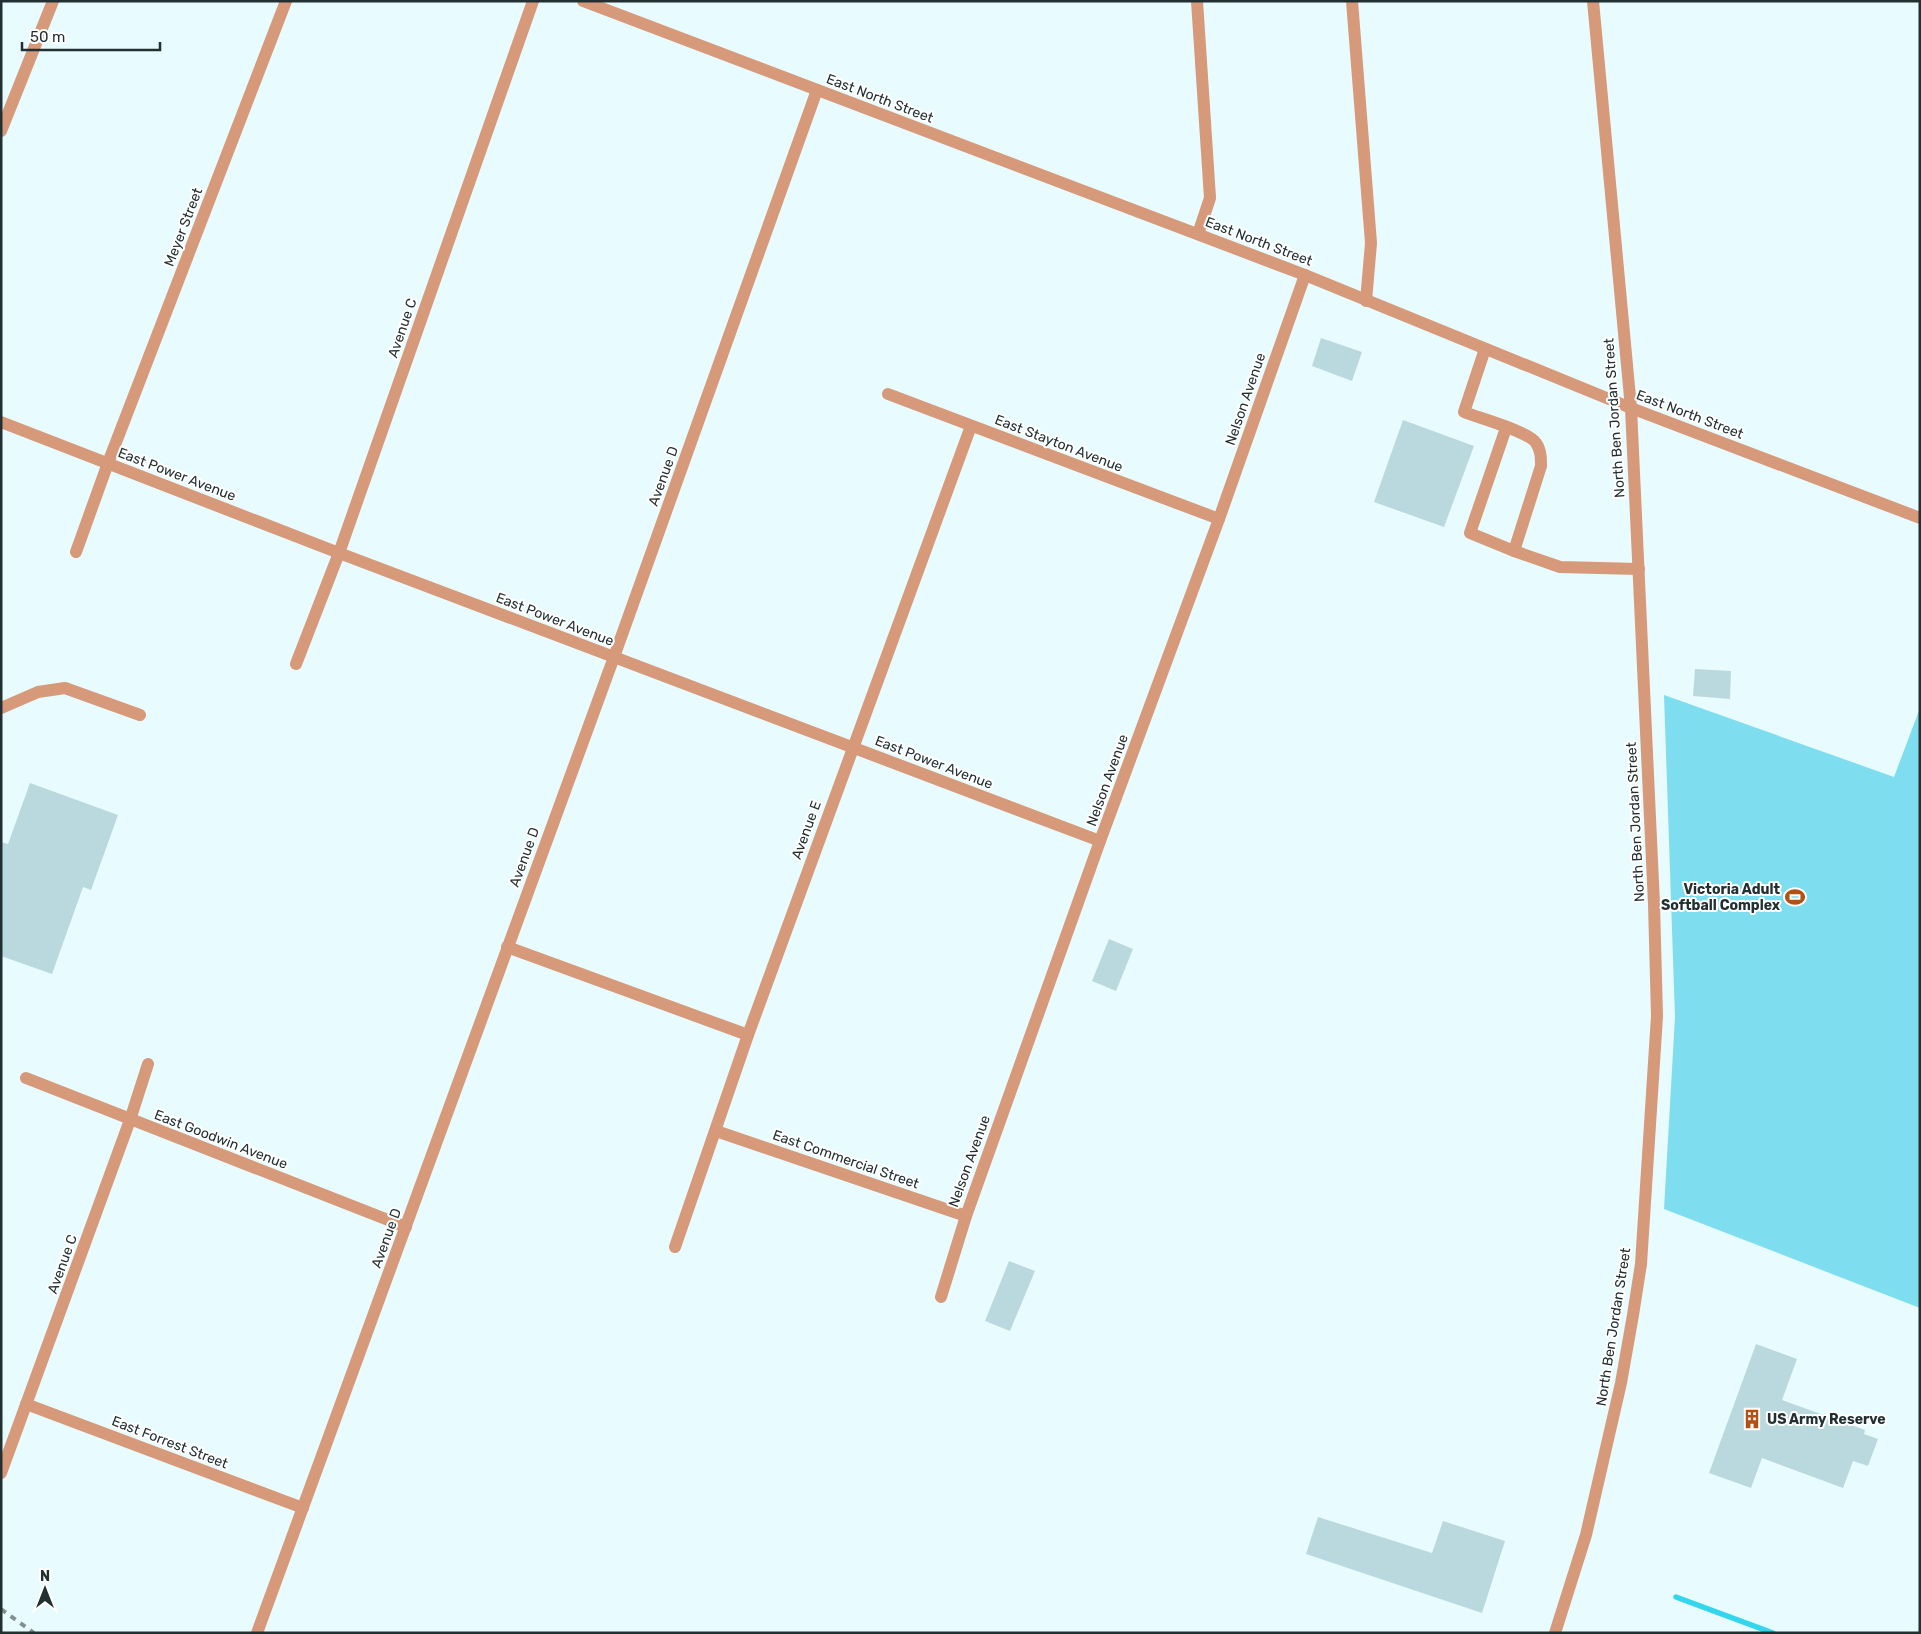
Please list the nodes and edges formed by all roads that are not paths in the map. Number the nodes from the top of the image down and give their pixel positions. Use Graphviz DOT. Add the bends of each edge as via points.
graph roads {
  1 [pos="53,1"];
  2 [pos="286,1"];
  3 [pos="533,1"];
  4 [pos="584,1"];
  5 [pos="1197,1"];
  6 [pos="1352,1"];
  7 [pos="1593,1"];
  8 [pos="817,90"];
  9 [pos="1,131"];
  10 [pos="1198,234"];
  11 [pos="1305,275"];
  12 [pos="1366,301"];
  13 [pos="1485,349"];
  14 [pos="888,394"];
  15 [pos="1631,408"];
  16 [pos="1,422"];
  17 [pos="971,426"];
  18 [pos="1506,428"];
  19 [pos="108,463"];
  20 [pos="1920,518"];
  21 [pos="1219,519"];
  22 [pos="1514,550"];
  23 [pos="76,552"];
  24 [pos="339,553"];
  25 [pos="1639,569"];
  26 [pos="614,657"];
  27 [pos="296,664"];
  28 [pos="1,708"];
  29 [pos="140,715"];
  30 [pos="852,747"];
  31 [pos="1100,841"];
  32 [pos="507,947"];
  33 [pos="748,1035"];
  34 [pos="148,1064"];
  35 [pos="26,1078"];
  36 [pos="130,1120"];
  37 [pos="716,1131"];
  38 [pos="966,1216"];
  39 [pos="406,1227"];
  40 [pos="675,1247"];
  41 [pos="941,1297"];
  42 [pos="26,1404"];
  43 [pos="1,1473"];
  44 [pos="303,1508"];
  45 [pos="257,1633"];
  46 [pos="1555,1633"];
  1 -- 9 [label="street"];
  2 -- 19 [label="street, Meyer Street"];
  3 -- 24 [label="street, Avenue C"];
  4 -- 8 [label="street, East North Street"];
  5 -- 10 [label="street" via="1210,198"];
  6 -- 12 [label="street" via="1372,243"];
  7 -- 15 [label="street, North Ben Jordan Street"];
  8 -- 10 [label="street, East North Street"];
  8 -- 26 [label="street, Avenue D"];
  10 -- 11 [label="street, East North Street"];
  11 -- 12 [label="street, East North Street"];
  11 -- 21 [label="street, Nelson Avenue"];
  12 -- 13 [label="street, East North Street"];
  13 -- 15 [label="street, East North Street"];
  13 -- 18 [label="street" via="1464,412"];
  14 -- 17 [label="street, East Stayton Avenue"];
  15 -- 20 [label="street, East North Street"];
  15 -- 25 [label="street, North Ben Jordan Street"];
  16 -- 19 [label="street, East Power Avenue"];
  17 -- 21 [label="street, East Stayton Avenue"];
  17 -- 30 [label="street, Avenue E"];
  18 -- 22 [label="street" via="1536,442 1541,459"];
  18 -- 22 [label="street" via="1470,533"];
  19 -- 23 [label="street, Meyer Street"];
  19 -- 24 [label="street, East Power Avenue"];
  21 -- 31 [label="street, Nelson Avenue"];
  22 -- 25 [label="street" via="1560,567"];
  24 -- 26 [label="street, East Power Avenue"];
  24 -- 27 [label="street, Avenue C"];
  25 -- 46 [label="street, North Ben Jordan Street" via="1657,1016 1641,1264 1605,1457 1586,1535"];
  26 -- 30 [label="street, East Power Avenue"];
  26 -- 32 [label="street, Avenue D"];
  28 -- 29 [label="street" via="38,692 65,688"];
  30 -- 31 [label="street, East Power Avenue"];
  30 -- 33 [label="street, Avenue E"];
  31 -- 38 [label="street, Nelson Avenue"];
  32 -- 33 [label="street"];
  32 -- 39 [label="street, Avenue D"];
  33 -- 37 [label="street, Avenue E"];
  34 -- 36 [label="street, Avenue C"];
  35 -- 36 [label="street, East Goodwin Avenue"];
  36 -- 39 [label="street, East Goodwin Avenue"];
  36 -- 42 [label="street, Avenue C"];
  37 -- 38 [label="street, East Commercial Street"];
  37 -- 40 [label="street, Avenue E"];
  38 -- 41 [label="street, Nelson Avenue"];
  39 -- 44 [label="street, Avenue D"];
  42 -- 43 [label="street, Avenue C"];
  42 -- 44 [label="street, East Forrest Street"];
  44 -- 45 [label="street, Avenue D"];
}
